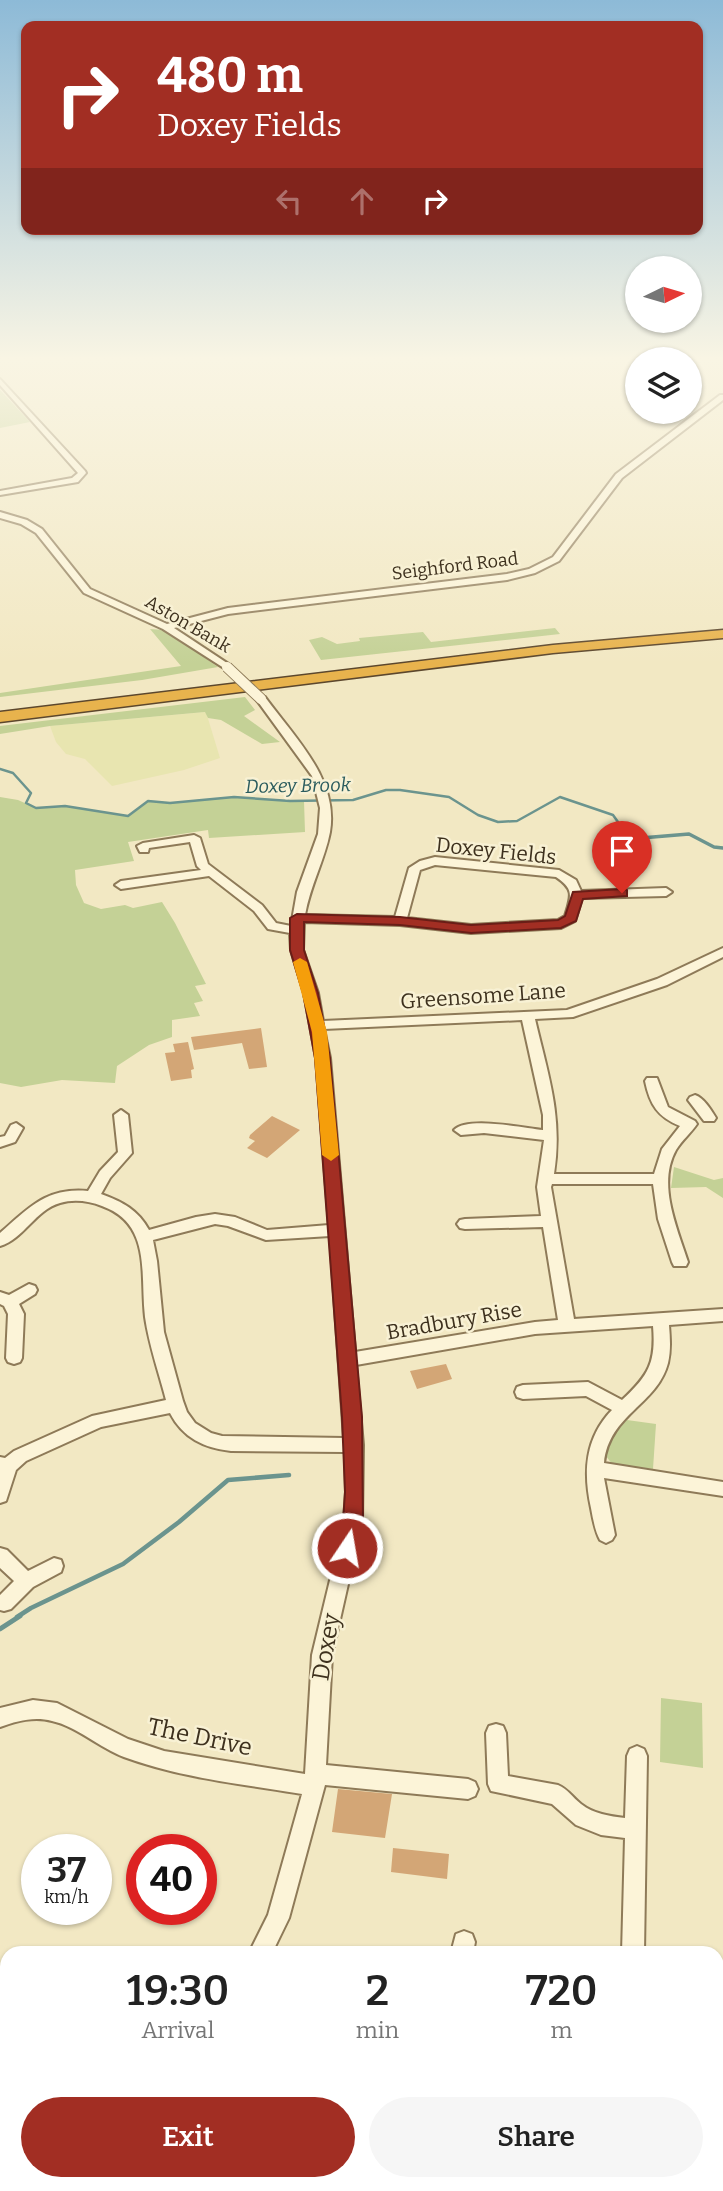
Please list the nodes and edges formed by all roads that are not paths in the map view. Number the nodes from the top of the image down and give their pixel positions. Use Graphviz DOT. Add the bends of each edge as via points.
graph roads {
  1 [pos="70,459"];
  2 [pos="641,459"];
  3 [pos="0,493"];
  4 [pos="0,515"];
  5 [pos="723,625"];
  6 [pos="166,627"];
  7 [pos="723,634"];
  8 [pos="0,706"];
  9 [pos="0,717"];
  10 [pos="144,849"];
  11 [pos="213,872"];
  12 [pos="121,885"];
  13 [pos="666,892"];
  14 [pos="578,895"];
  15 [pos="400,921"];
  16 [pos="296,925"];
  17 [pos="723,952"];
  18 [pos="528,1017"];
  19 [pos="318,1026"];
  20 [pos="652,1081"];
  21 [pos="695,1100"];
  22 [pos="121,1115"];
  23 [pos="709,1118"];
  24 [pos="16,1128"];
  25 [pos="461,1130"];
  26 [pos="551,1136"];
  27 [pos="0,1142"];
  28 [pos="545,1178"];
  29 [pos="660,1180"];
  30 [pos="92,1196"];
  31 [pos="548,1221"];
  32 [pos="465,1224"];
  33 [pos="336,1230"];
  34 [pos="145,1237"];
  35 [pos="0,1241"];
  36 [pos="680,1262"];
  37 [pos="29,1290"];
  38 [pos="5,1300"];
  39 [pos="723,1315"];
  40 [pos="660,1319"];
  41 [pos="567,1325"];
  42 [pos="14,1358"];
  43 [pos="347,1360"];
  44 [pos="523,1392"];
  45 [pos="175,1405"];
  46 [pos="623,1408"];
  47 [pos="354,1445"];
  48 [pos="4,1465"];
  49 [pos="595,1469"];
  50 [pos="723,1489"];
  51 [pos="0,1496"];
  52 [pos="606,1535"];
  53 [pos="0,1556"];
  54 [pos="54,1566"];
  55 [pos="26,1581"];
  56 [pos="4,1603"];
  57 [pos="0,1718"];
  58 [pos="496,1734"];
  59 [pos="637,1756"];
  60 [pos="315,1780"];
  61 [pos="468,1789"];
  62 [pos="635,1829"];
  63 [pos="264,1946"];
  64 [pos="633,1946"];
  1 -- 3 [label="street" via="82,473 75,480"];
  2 -- 6 [label="street, Seighford Road" via="619,476 563,553 542,568 506,577 228,611"];
  4 -- 6 [label="street, Aston Bank" via="38,531 87,591"];
  5 -- 8 [label="highway" via="602,635"];
  6 -- 16 [label="street, Aston Bank, bridge" via="227,667 261,699 317,776 326,808 324,834"];
  7 -- 9 [label="highway" via="553,649"];
  10 -- 11 [label="street" via="194,838 203,866"];
  11 -- 12 [label="street"];
  11 -- 16 [label="street" via="258,908 272,926"];
  13 -- 14 [label="street"];
  14 -- 15 [label="street" via="571,918 561,924 471,929"];
  14 -- 15 [label="street, Doxey Fields" via="572,883 559,874 435,861 415,869"];
  15 -- 16 [label="street"];
  16 -- 19 [label="street, Doxey" via="297,950"];
  17 -- 18 [label="street, Greensome Lane" via="662,982 583,1009"];
  18 -- 19 [label="street, Greensome Lane"];
  18 -- 26 [label="street"];
  19 -- 33 [label="street, Doxey"];
  20 -- 29 [label="street" via="656,1102 667,1116 691,1124 662,1161"];
  21 -- 23 [label="street"];
  22 -- 30 [label="street" via="125,1153"];
  24 -- 27 [label="street" via="10,1139"];
  25 -- 26 [label="street" via="484,1128"];
  26 -- 28 [label="street"];
  28 -- 29 [label="street"];
  28 -- 31 [label="street"];
  29 -- 36 [label="street"];
  30 -- 34 [label="street" via="121,1209"];
  30 -- 35 [label="street" via="50,1201"];
  31 -- 32 [label="street"];
  31 -- 41 [label="street"];
  33 -- 34 [label="street" via="266,1235 215,1219"];
  33 -- 43 [label="street, Doxey"];
  34 -- 45 [label="street" via="153,1315"];
  37 -- 38 [label="street"];
  38 -- 42 [label="street" via="16,1314"];
  39 -- 40 [label="street"];
  40 -- 41 [label="street"];
  40 -- 46 [label="street" via="664,1343 659,1370 646,1389"];
  41 -- 43 [label="street, Bradbury Rise"];
  43 -- 47 [label="street, Doxey"];
  44 -- 46 [label="street" via="588,1389"];
  45 -- 47 [label="street" via="186,1424 213,1441"];
  45 -- 48 [label="street" via="98,1421"];
  46 -- 49 [label="street" via="603,1434"];
  47 -- 60 [label="street, Doxey" via="353,1522 321,1655"];
  48 -- 51 [label="street"];
  49 -- 50 [label="street"];
  49 -- 52 [label="street"];
  53 -- 55 [label="street"];
  54 -- 55 [label="street"];
  55 -- 56 [label="street"];
  57 -- 60 [label="street, The Drive" via="33,1709 57,1712 123,1747 164,1761"];
  58 -- 62 [label="street" via="498,1784 558,1795 591,1824"];
  59 -- 62 [label="street"];
  60 -- 61 [label="street, The Drive"];
  60 -- 63 [label="street, Doxey" via="278,1917"];
  62 -- 64 [label="street"];
}
